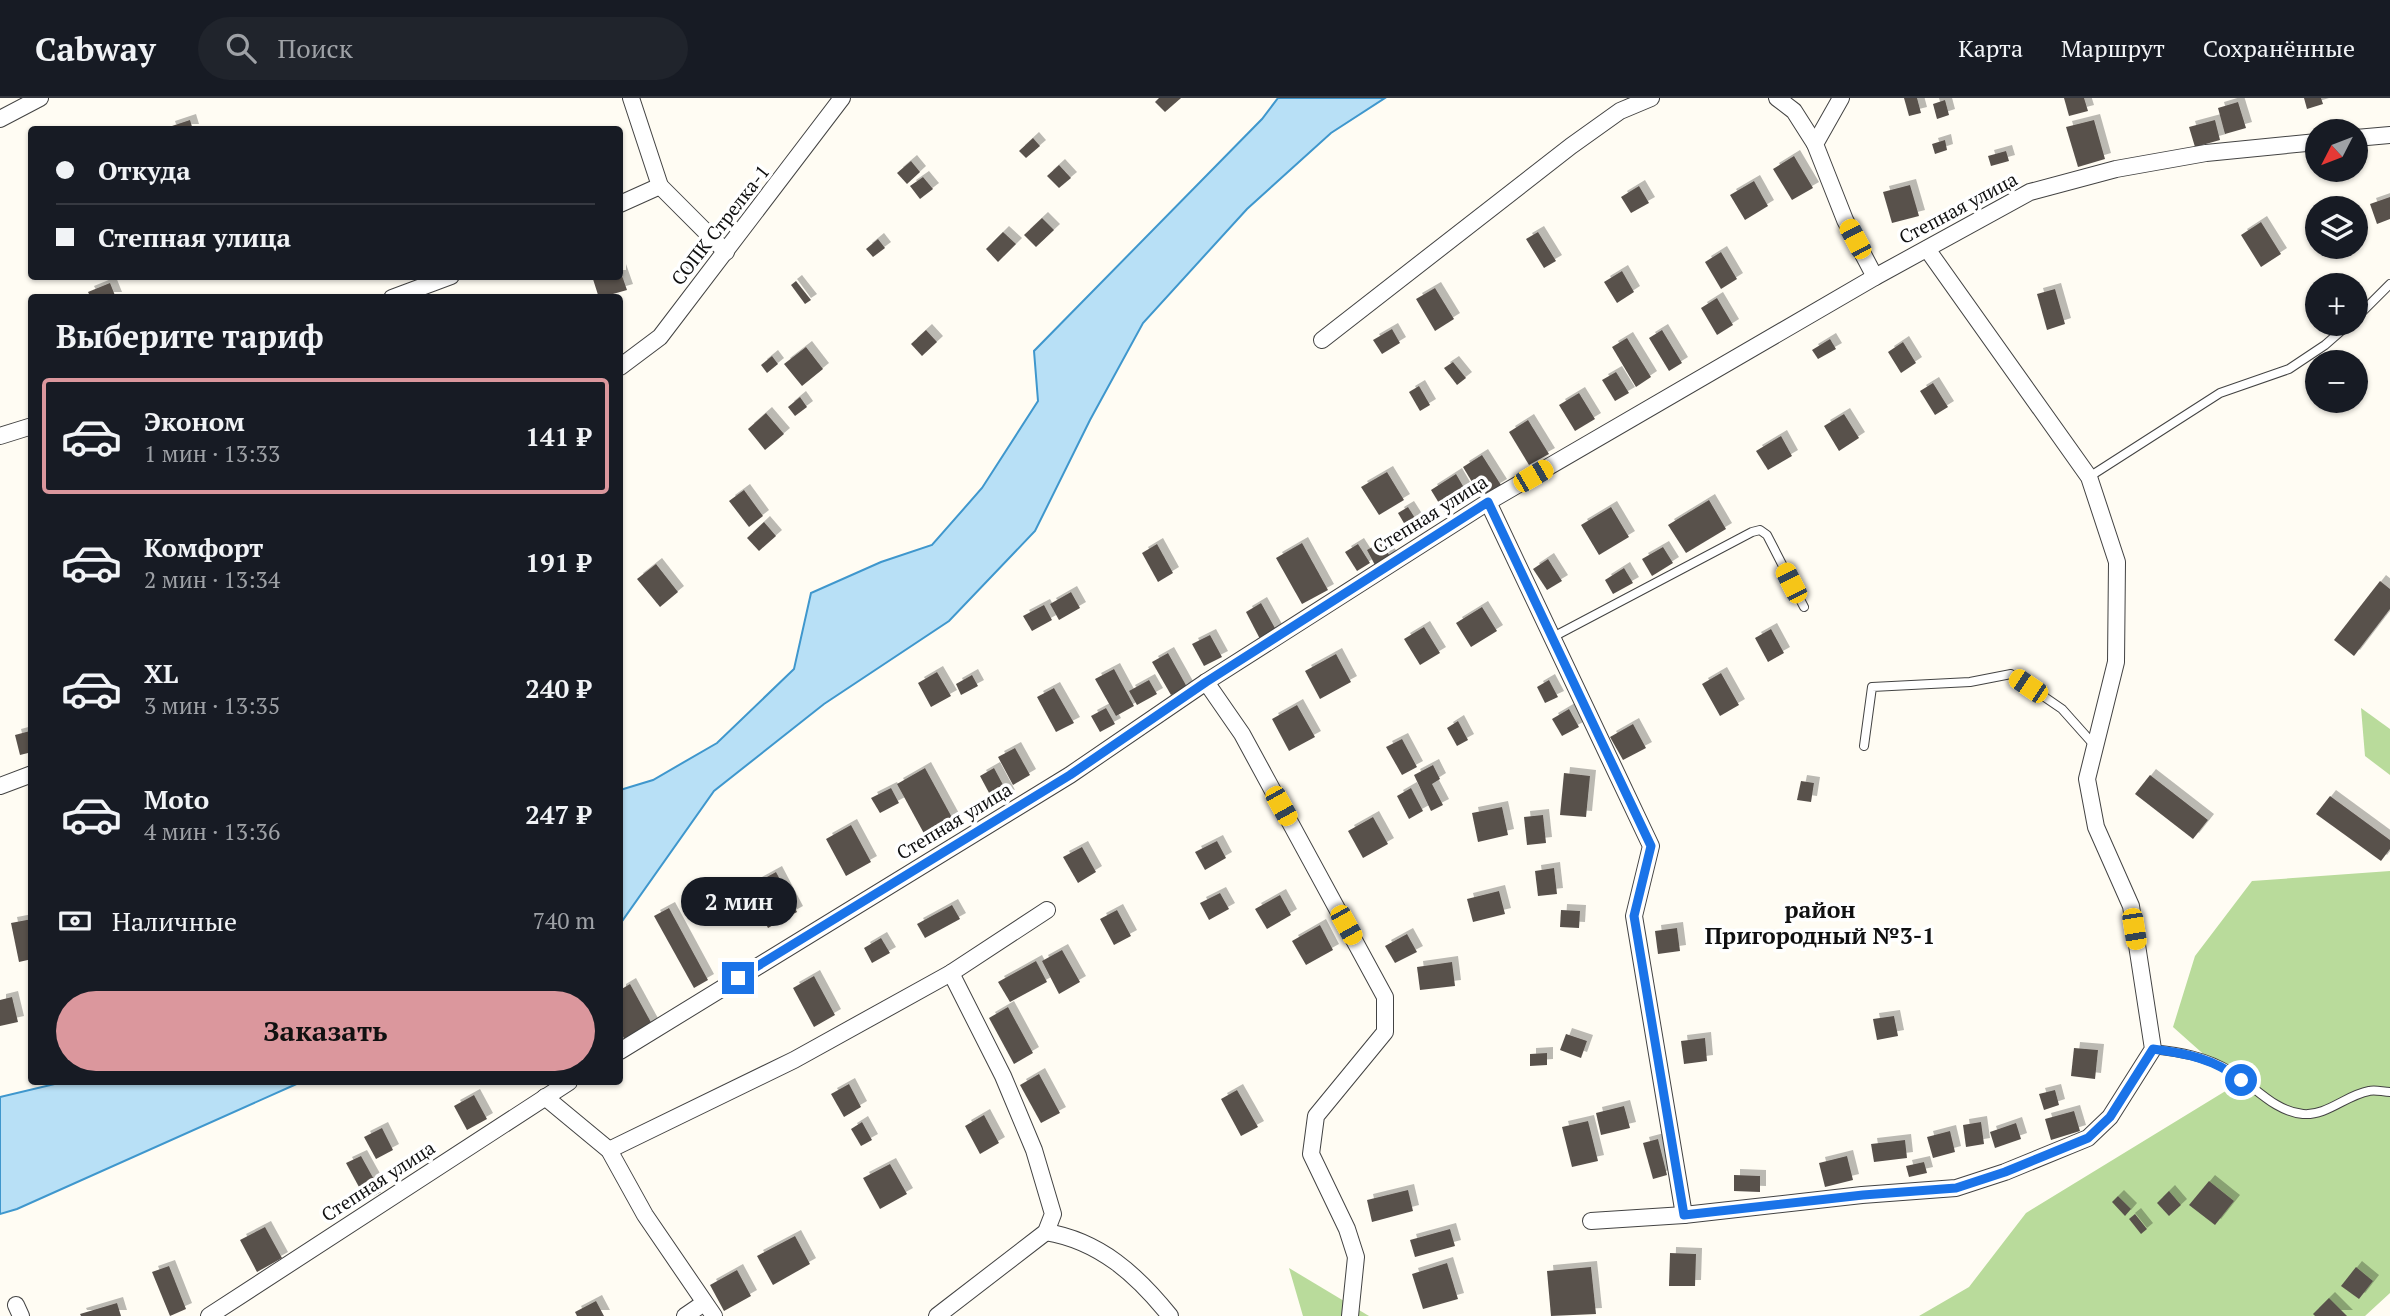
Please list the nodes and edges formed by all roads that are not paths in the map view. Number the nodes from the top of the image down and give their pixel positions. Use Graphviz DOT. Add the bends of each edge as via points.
graph roads {
  1 [pos="40,98"];
  2 [pos="631,98"];
  3 [pos="842,98"];
  4 [pos="1651,98"];
  5 [pos="1777,98"];
  6 [pos="1841,98"];
  7 [pos="0,119"];
  8 [pos="2390,135"];
  9 [pos="2368,137"];
  10 [pos="2305,143"];
  11 [pos="1815,144"];
  12 [pos="660,186"];
  13 [pos="623,203"];
  14 [pos="1927,249"];
  15 [pos="726,252"];
  16 [pos="1875,277"];
  17 [pos="440,280"];
  18 [pos="2390,284"];
  19 [pos="403,294"];
  20 [pos="2368,306"];
  21 [pos="2335,336"];
  22 [pos="1322,340"];
  23 [pos="623,365"];
  24 [pos="28,427"];
  25 [pos="0,436"];
  26 [pos="2089,477"];
  27 [pos="1488,502"];
  28 [pos="1804,607"];
  29 [pos="1553,637"];
  30 [pos="1206,682"];
  31 [pos="1864,746"];
  32 [pos="2095,746"];
  33 [pos="28,776"];
  34 [pos="0,786"];
  35 [pos="1047,910"];
  36 [pos="951,973"];
  37 [pos="623,1049"];
  38 [pos="2153,1049"];
  39 [pos="564,1085"];
  40 [pos="2390,1092"];
  41 [pos="545,1097"];
  42 [pos="609,1150"];
  43 [pos="1684,1215"];
  44 [pos="1591,1221"];
  45 [pos="1046,1232"];
  46 [pos="704,1303"];
  47 [pos="209,1316"];
  48 [pos="685,1316"];
  49 [pos="714,1316"];
  50 [pos="937,1316"];
  51 [pos="1170,1316"];
  52 [pos="1350,1316"];
  1 -- 7 [label="street"];
  2 -- 12 [label="street"];
  3 -- 15 [label="street, СОПК Стрелка-1"];
  4 -- 22 [label="street" via="1620,111 1570,146"];
  5 -- 11 [label="street" via="1794,111"];
  6 -- 11 [label="street"];
  8 -- 9 [label="street"];
  10 -- 14 [label="street, Степная улица" via="2206,153 2116,169 2030,192"];
  11 -- 16 [label="street" via="1845,220"];
  12 -- 13 [label="street"];
  12 -- 15 [label="street"];
  14 -- 16 [label="street, Степная улица"];
  14 -- 26 [label="street"];
  15 -- 23 [label="street, СОПК Стрелка-1" via="660,337"];
  16 -- 27 [label="street, Степная улица"];
  17 -- 19 [label="street"];
  18 -- 20 [label="lane"];
  21 -- 26 [label="lane" via="2289,369 2220,393"];
  24 -- 25 [label="street"];
  26 -- 32 [label="street" via="2117,562 2116,662"];
  27 -- 29 [label="street"];
  27 -- 30 [label="street, Степная улица"];
  28 -- 29 [label="lane" via="1767,535 1760,530"];
  29 -- 43 [label="street" via="1651,846 1634,916"];
  30 -- 37 [label="street, Степная улица" via="1070,775"];
  30 -- 52 [label="street" via="1242,734 1385,997 1385,1032 1316,1116 1311,1154 1356,1257"];
  31 -- 32 [label="lane" via="1872,687 1970,682 2011,674 2062,709"];
  32 -- 38 [label="street" via="2087,779 2096,827 2131,906"];
  33 -- 34 [label="street"];
  35 -- 36 [label="street"];
  36 -- 42 [label="street" via="793,1060"];
  36 -- 45 [label="street" via="1034,1150 1053,1214"];
  38 -- 40 [label="lane" via="2207,1060 2230,1070 2267,1100 2305,1114 2370,1090"];
  38 -- 43 [label="street" via="2110,1117 2088,1138 2005,1172 1956,1188"];
  39 -- 41 [label="street, Степная улица"];
  41 -- 42 [label="street"];
  41 -- 47 [label="street, Степная улица"];
  42 -- 46 [label="street" via="645,1215"];
  43 -- 44 [label="street"];
  45 -- 50 [label="street"];
  45 -- 51 [label="street" via="1070,1236 1102,1251 1138,1279"];
  46 -- 48 [label="street"];
  46 -- 49 [label="street"];
}
